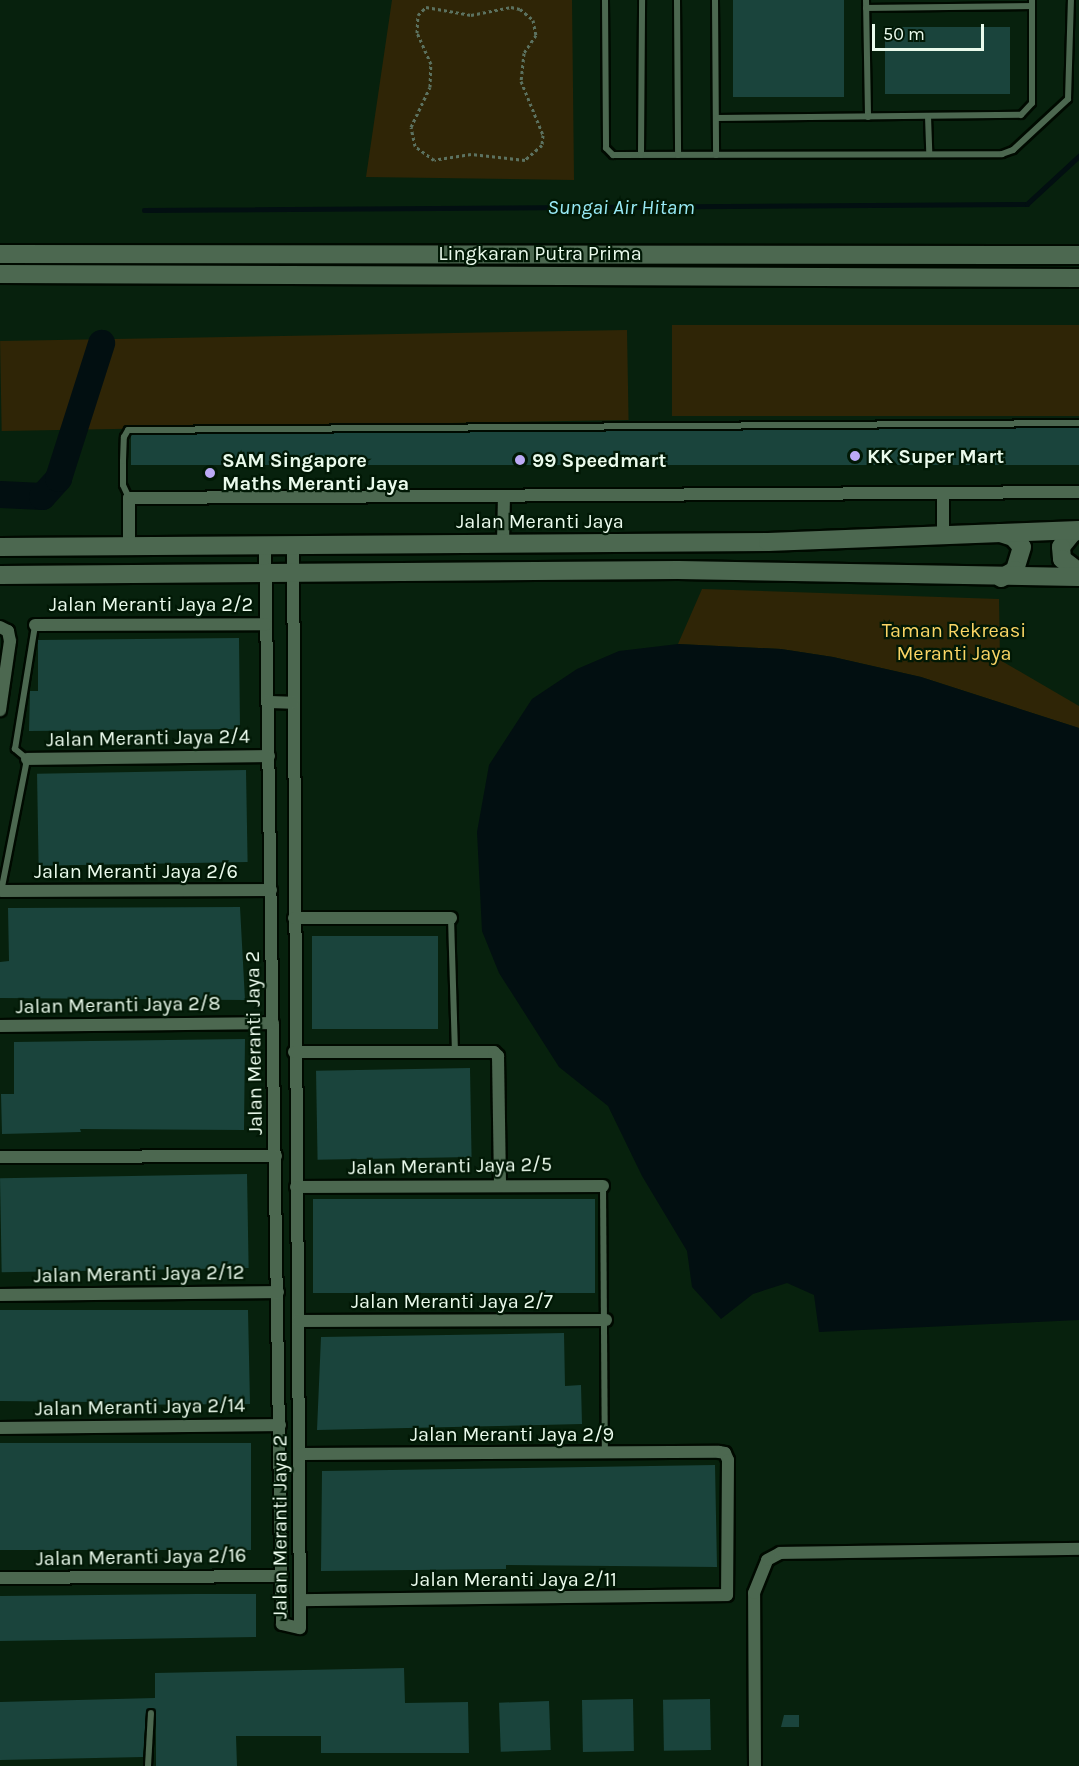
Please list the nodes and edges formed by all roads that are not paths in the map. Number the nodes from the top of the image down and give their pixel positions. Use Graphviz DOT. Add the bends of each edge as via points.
graph roads {
  1 [pos="605,0"];
  2 [pos="642,0"];
  3 [pos="677,0"];
  4 [pos="715,0"];
  5 [pos="866,0"];
  6 [pos="1071,0"];
  7 [pos="1032,3"];
  8 [pos="866,8"];
  9 [pos="928,116"];
  10 [pos="868,117"];
  11 [pos="716,118"];
  12 [pos="929,154"];
  13 [pos="641,155"];
  14 [pos="678,155"];
  15 [pos="716,155"];
  16 [pos="1079,245"];
  17 [pos="1,253"];
  18 [pos="1028,255"];
  19 [pos="1079,255"];
  20 [pos="0,274"];
  21 [pos="1079,278"];
  22 [pos="1079,423"];
  23 [pos="1079,492"];
  24 [pos="943,493"];
  25 [pos="504,496"];
  26 [pos="129,498"];
  27 [pos="1079,531"];
  28 [pos="998,532"];
  29 [pos="943,534"];
  30 [pos="503,543"];
  31 [pos="265,545"];
  32 [pos="293,545"];
  33 [pos="129,546"];
  34 [pos="0,547"];
  35 [pos="1079,572"];
  36 [pos="0,574"];
  37 [pos="266,574"];
  38 [pos="293,574"];
  39 [pos="1001,578"];
  40 [pos="1079,578"];
  41 [pos="266,624"];
  42 [pos="35,625"];
  43 [pos="4,629"];
  44 [pos="268,702"];
  45 [pos="293,703"];
  46 [pos="0,710"];
  47 [pos="269,756"];
  48 [pos="27,759"];
  49 [pos="271,890"];
  50 [pos="1,891"];
  51 [pos="0,896"];
  52 [pos="294,918"];
  53 [pos="451,918"];
  54 [pos="272,960"];
  55 [pos="294,960"];
  56 [pos="273,1023"];
  57 [pos="0,1026"];
  58 [pos="294,1052"];
  59 [pos="455,1052"];
  60 [pos="276,1156"];
  61 [pos="0,1157"];
  62 [pos="500,1186"];
  63 [pos="603,1186"];
  64 [pos="296,1187"];
  65 [pos="277,1223"];
  66 [pos="297,1223"];
  67 [pos="278,1292"];
  68 [pos="0,1295"];
  69 [pos="606,1320"];
  70 [pos="298,1321"];
  71 [pos="280,1425"];
  72 [pos="0,1428"];
  73 [pos="300,1454"];
  74 [pos="605,1454"];
  75 [pos="1079,1549"];
  76 [pos="282,1575"];
  77 [pos="0,1578"];
  78 [pos="727,1596"];
  79 [pos="302,1600"];
  80 [pos="151,1713"];
  81 [pos="148,1766"];
  82 [pos="755,1766"];
  1 -- 13 [label="lane" via="606,148 613,155"];
  2 -- 13 [label="lane"];
  3 -- 14 [label="lane"];
  4 -- 11 [label="lane"];
  5 -- 8 [label="lane"];
  6 -- 12 [label="lane" via="1068,99 1013,150 1002,154"];
  7 -- 8 [label="lane"];
  7 -- 9 [label="lane" via="1029,110 1021,115"];
  8 -- 10 [label="lane"];
  9 -- 10 [label="lane"];
  9 -- 12 [label="lane"];
  10 -- 11 [label="lane"];
  11 -- 15 [label="lane"];
  12 -- 15 [label="lane"];
  13 -- 14 [label="lane"];
  14 -- 15 [label="lane"];
  16 -- 18 [label="street"];
  17 -- 18 [label="street, Lingkaran Putra Prima"];
  18 -- 19 [label="street, Lingkaran Putra Prima"];
  20 -- 21 [label="street, Lingkaran Putra Prima"];
  22 -- 26 [label="lane" via="128,430 123,485"];
  23 -- 24 [label="street"];
  24 -- 25 [label="street"];
  24 -- 29 [label="street"];
  25 -- 26 [label="street"];
  25 -- 30 [label="street"];
  26 -- 33 [label="street"];
  27 -- 28 [label="street, Jalan Meranti Jaya"];
  27 -- 35 [label="street" via="1073,532 1062,547 1062,559"];
  28 -- 29 [label="street, Jalan Meranti Jaya"];
  28 -- 39 [label="street" via="1013,537 1022,547 1014,570"];
  29 -- 30 [label="street, Jalan Meranti Jaya" via="768,542"];
  30 -- 32 [label="street, Jalan Meranti Jaya"];
  31 -- 32 [label="street, Jalan Meranti Jaya"];
  31 -- 33 [label="street, Jalan Meranti Jaya"];
  31 -- 37 [label="street, Jalan Meranti Jaya 2"];
  32 -- 38 [label="street, Jalan Meranti Jaya 2"];
  33 -- 34 [label="street, Jalan Meranti Jaya"];
  36 -- 37 [label="street"];
  37 -- 38 [label="street"];
  37 -- 41 [label="street, Jalan Meranti Jaya 2"];
  38 -- 39 [label="street" via="678,570"];
  38 -- 45 [label="street, Jalan Meranti Jaya 2"];
  39 -- 40 [label="street"];
  41 -- 42 [label="street, Jalan Meranti Jaya 2/2"];
  41 -- 44 [label="street, Jalan Meranti Jaya 2"];
  42 -- 48 [label="lane" via="15,749"];
  43 -- 46 [label="street" via="10,640"];
  44 -- 45 [label="street"];
  44 -- 47 [label="street, Jalan Meranti Jaya 2"];
  45 -- 52 [label="street, Jalan Meranti Jaya 2"];
  47 -- 48 [label="street, Jalan Meranti Jaya 2/4"];
  47 -- 49 [label="street, Jalan Meranti Jaya 2"];
  48 -- 50 [label="lane"];
  49 -- 50 [label="street, Jalan Meranti Jaya 2/6"];
  49 -- 54 [label="street, Jalan Meranti Jaya 2"];
  50 -- 51 [label="lane"];
  52 -- 53 [label="street"];
  52 -- 55 [label="street, Jalan Meranti Jaya 2"];
  53 -- 59 [label="lane"];
  54 -- 55 [label="street"];
  54 -- 56 [label="street, Jalan Meranti Jaya 2"];
  55 -- 58 [label="street, Jalan Meranti Jaya 2"];
  56 -- 57 [label="street, Jalan Meranti Jaya 2/8"];
  56 -- 60 [label="street, Jalan Meranti Jaya 2"];
  58 -- 59 [label="street"];
  58 -- 64 [label="street, Jalan Meranti Jaya 2"];
  59 -- 62 [label="street" via="494,1052 498,1056"];
  60 -- 61 [label="street"];
  60 -- 65 [label="street, Jalan Meranti Jaya 2"];
  62 -- 63 [label="street, Jalan Meranti Jaya 2/5"];
  62 -- 64 [label="street, Jalan Meranti Jaya 2/5"];
  63 -- 69 [label="lane"];
  64 -- 66 [label="street, Jalan Meranti Jaya 2"];
  65 -- 66 [label="street"];
  65 -- 67 [label="street, Jalan Meranti Jaya 2"];
  66 -- 70 [label="street, Jalan Meranti Jaya 2"];
  67 -- 68 [label="street, Jalan Meranti Jaya 2/12"];
  67 -- 71 [label="street, Jalan Meranti Jaya 2"];
  69 -- 70 [label="street, Jalan Meranti Jaya 2/7"];
  69 -- 74 [label="lane" via="602,1342"];
  70 -- 73 [label="street, Jalan Meranti Jaya 2"];
  71 -- 72 [label="street, Jalan Meranti Jaya 2/14"];
  71 -- 76 [label="street, Jalan Meranti Jaya 2"];
  73 -- 74 [label="street, Jalan Meranti Jaya 2/9"];
  73 -- 79 [label="street, Jalan Meranti Jaya 2"];
  74 -- 78 [label="street, Jalan Meranti Jaya 2/9" via="725,1453 729,1460"];
  75 -- 82 [label="street" via="780,1553 767,1560 754,1593"];
  76 -- 77 [label="street, Jalan Meranti Jaya 2/16"];
  76 -- 79 [label="street, Jalan Meranti Jaya 2" via="282,1624 287,1628 300,1628"];
  78 -- 79 [label="street, Jalan Meranti Jaya 2/11"];
  80 -- 81 [label="lane"];
}
